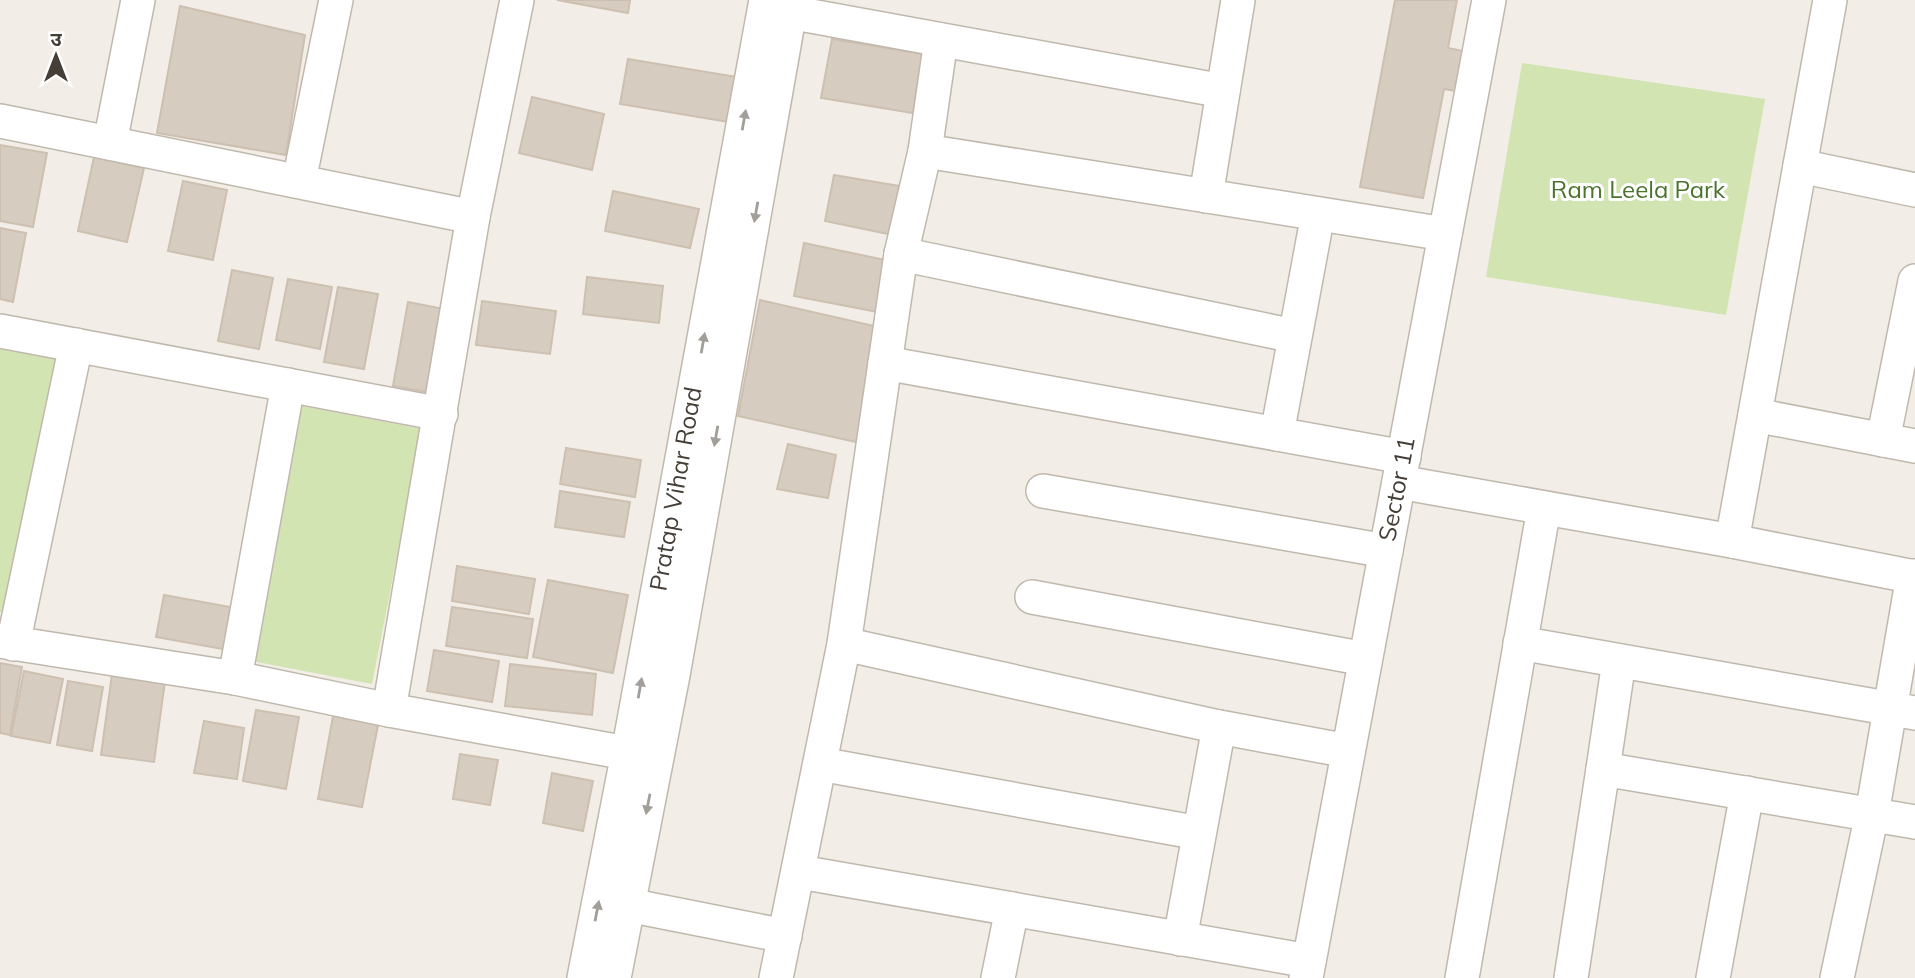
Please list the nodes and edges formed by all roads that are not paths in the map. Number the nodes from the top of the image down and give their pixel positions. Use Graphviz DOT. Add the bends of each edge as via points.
graph roads {
  1 [pos="138,0"];
  2 [pos="336,0"];
  3 [pos="517,0"];
  4 [pos="1238,0"];
  5 [pos="1489,0"];
  6 [pos="1830,0"];
  7 [pos="785,7"];
  8 [pos="941,40"];
  9 [pos="1223,91"];
  10 [pos="0,121"];
  11 [pos="110,143"];
  12 [pos="925,151"];
  13 [pos="1800,166"];
  14 [pos="299,181"];
  15 [pos="1915,190"];
  16 [pos="1206,196"];
  17 [pos="1318,214"];
  18 [pos="473,216"];
  19 [pos="1445,234"];
  20 [pos="901,254"];
  21 [pos="1913,303"];
  22 [pos="0,331"];
  23 [pos="1294,336"];
  24 [pos="76,345"];
  25 [pos="885,363"];
  26 [pos="288,385"];
  27 [pos="441,414"];
  28 [pos="1755,415"];
  29 [pos="1278,434"];
  30 [pos="1899,443"];
  31 [pos="1401,469"];
  32 [pos="1043,491"];
  33 [pos="1544,508"];
  34 [pos="1732,541"];
  35 [pos="1386,551"];
  36 [pos="1914,576"];
  37 [pos="1032,597"];
  38 [pos="7,643"];
  39 [pos="1520,643"];
  40 [pos="844,644"];
  41 [pos="1365,659"];
  42 [pos="1619,661"];
  43 [pos="236,678"];
  44 [pos="389,710"];
  45 [pos="1902,711"];
  46 [pos="1219,727"];
  47 [pos="1348,751"];
  48 [pos="643,756"];
  49 [pos="820,764"];
  50 [pos="1603,769"];
  51 [pos="1747,793"];
  52 [pos="1872,814"];
  53 [pos="1915,822"];
  54 [pos="1199,834"];
  55 [pos="800,872"];
  56 [pos="628,905"];
  57 [pos="1012,909"];
  58 [pos="785,936"];
  59 [pos="1180,939"];
  60 [pos="1307,970"];
  61 [pos="584,978"];
  62 [pos="614,978"];
  63 [pos="776,978"];
  64 [pos="998,978"];
  65 [pos="1462,978"];
  66 [pos="1571,978"];
  67 [pos="1713,978"];
  68 [pos="1837,978"];
  1 -- 11 [label="street"];
  2 -- 14 [label="street"];
  3 -- 18 [label="street"];
  4 -- 9 [label="street"];
  5 -- 19 [label="street, Sector 11"];
  6 -- 13 [label="street"];
  7 -- 8 [label="street"];
  7 -- 48 [label="street, Pratap Vihar Road"];
  8 -- 9 [label="street"];
  8 -- 12 [label="street"];
  9 -- 16 [label="street"];
  10 -- 11 [label="street"];
  11 -- 14 [label="street"];
  12 -- 16 [label="street"];
  12 -- 20 [label="street"];
  13 -- 15 [label="street"];
  13 -- 28 [label="street"];
  14 -- 18 [label="street"];
  16 -- 17 [label="street"];
  17 -- 19 [label="street"];
  17 -- 23 [label="street"];
  18 -- 27 [label="street"];
  19 -- 31 [label="street, Sector 11"];
  20 -- 23 [label="street"];
  20 -- 25 [label="street"];
  21 -- 30 [label="street"];
  22 -- 24 [label="street"];
  23 -- 29 [label="street"];
  24 -- 26 [label="street"];
  24 -- 38 [label="street"];
  25 -- 29 [label="street"];
  25 -- 40 [label="street"];
  26 -- 27 [label="street"];
  26 -- 43 [label="street"];
  27 -- 44 [label="street"];
  28 -- 30 [label="street"];
  28 -- 34 [label="street"];
  29 -- 31 [label="street"];
  31 -- 33 [label="street"];
  31 -- 35 [label="street, Sector 11"];
  32 -- 35 [label="street"];
  33 -- 34 [label="street"];
  33 -- 39 [label="street"];
  34 -- 36 [label="street"];
  35 -- 41 [label="street, Sector 11"];
  36 -- 45 [label="street"];
  37 -- 41 [label="street"];
  38 -- 43 [label="street"];
  39 -- 42 [label="street"];
  39 -- 65 [label="street"];
  40 -- 46 [label="street"];
  40 -- 49 [label="street"];
  41 -- 47 [label="street, Sector 11"];
  42 -- 45 [label="street"];
  42 -- 50 [label="street"];
  43 -- 44 [label="street"];
  44 -- 48 [label="street"];
  45 -- 52 [label="street"];
  46 -- 47 [label="street"];
  46 -- 54 [label="street"];
  47 -- 60 [label="street, Sector 11"];
  48 -- 56 [label="street, Pratap Vihar Road, one-way"];
  61 -- 48 [label="street, Pratap Vihar Road, one-way"];
  49 -- 54 [label="street"];
  49 -- 55 [label="street"];
  50 -- 51 [label="street"];
  50 -- 66 [label="street"];
  51 -- 52 [label="street"];
  51 -- 67 [label="street"];
  52 -- 53 [label="street"];
  52 -- 68 [label="street"];
  54 -- 59 [label="street"];
  55 -- 57 [label="street"];
  55 -- 58 [label="street"];
  56 -- 58 [label="street"];
  56 -- 62 [label="street, Pratap Vihar Road"];
  57 -- 59 [label="street"];
  57 -- 64 [label="street"];
  58 -- 63 [label="street"];
  59 -- 60 [label="street"];
}
